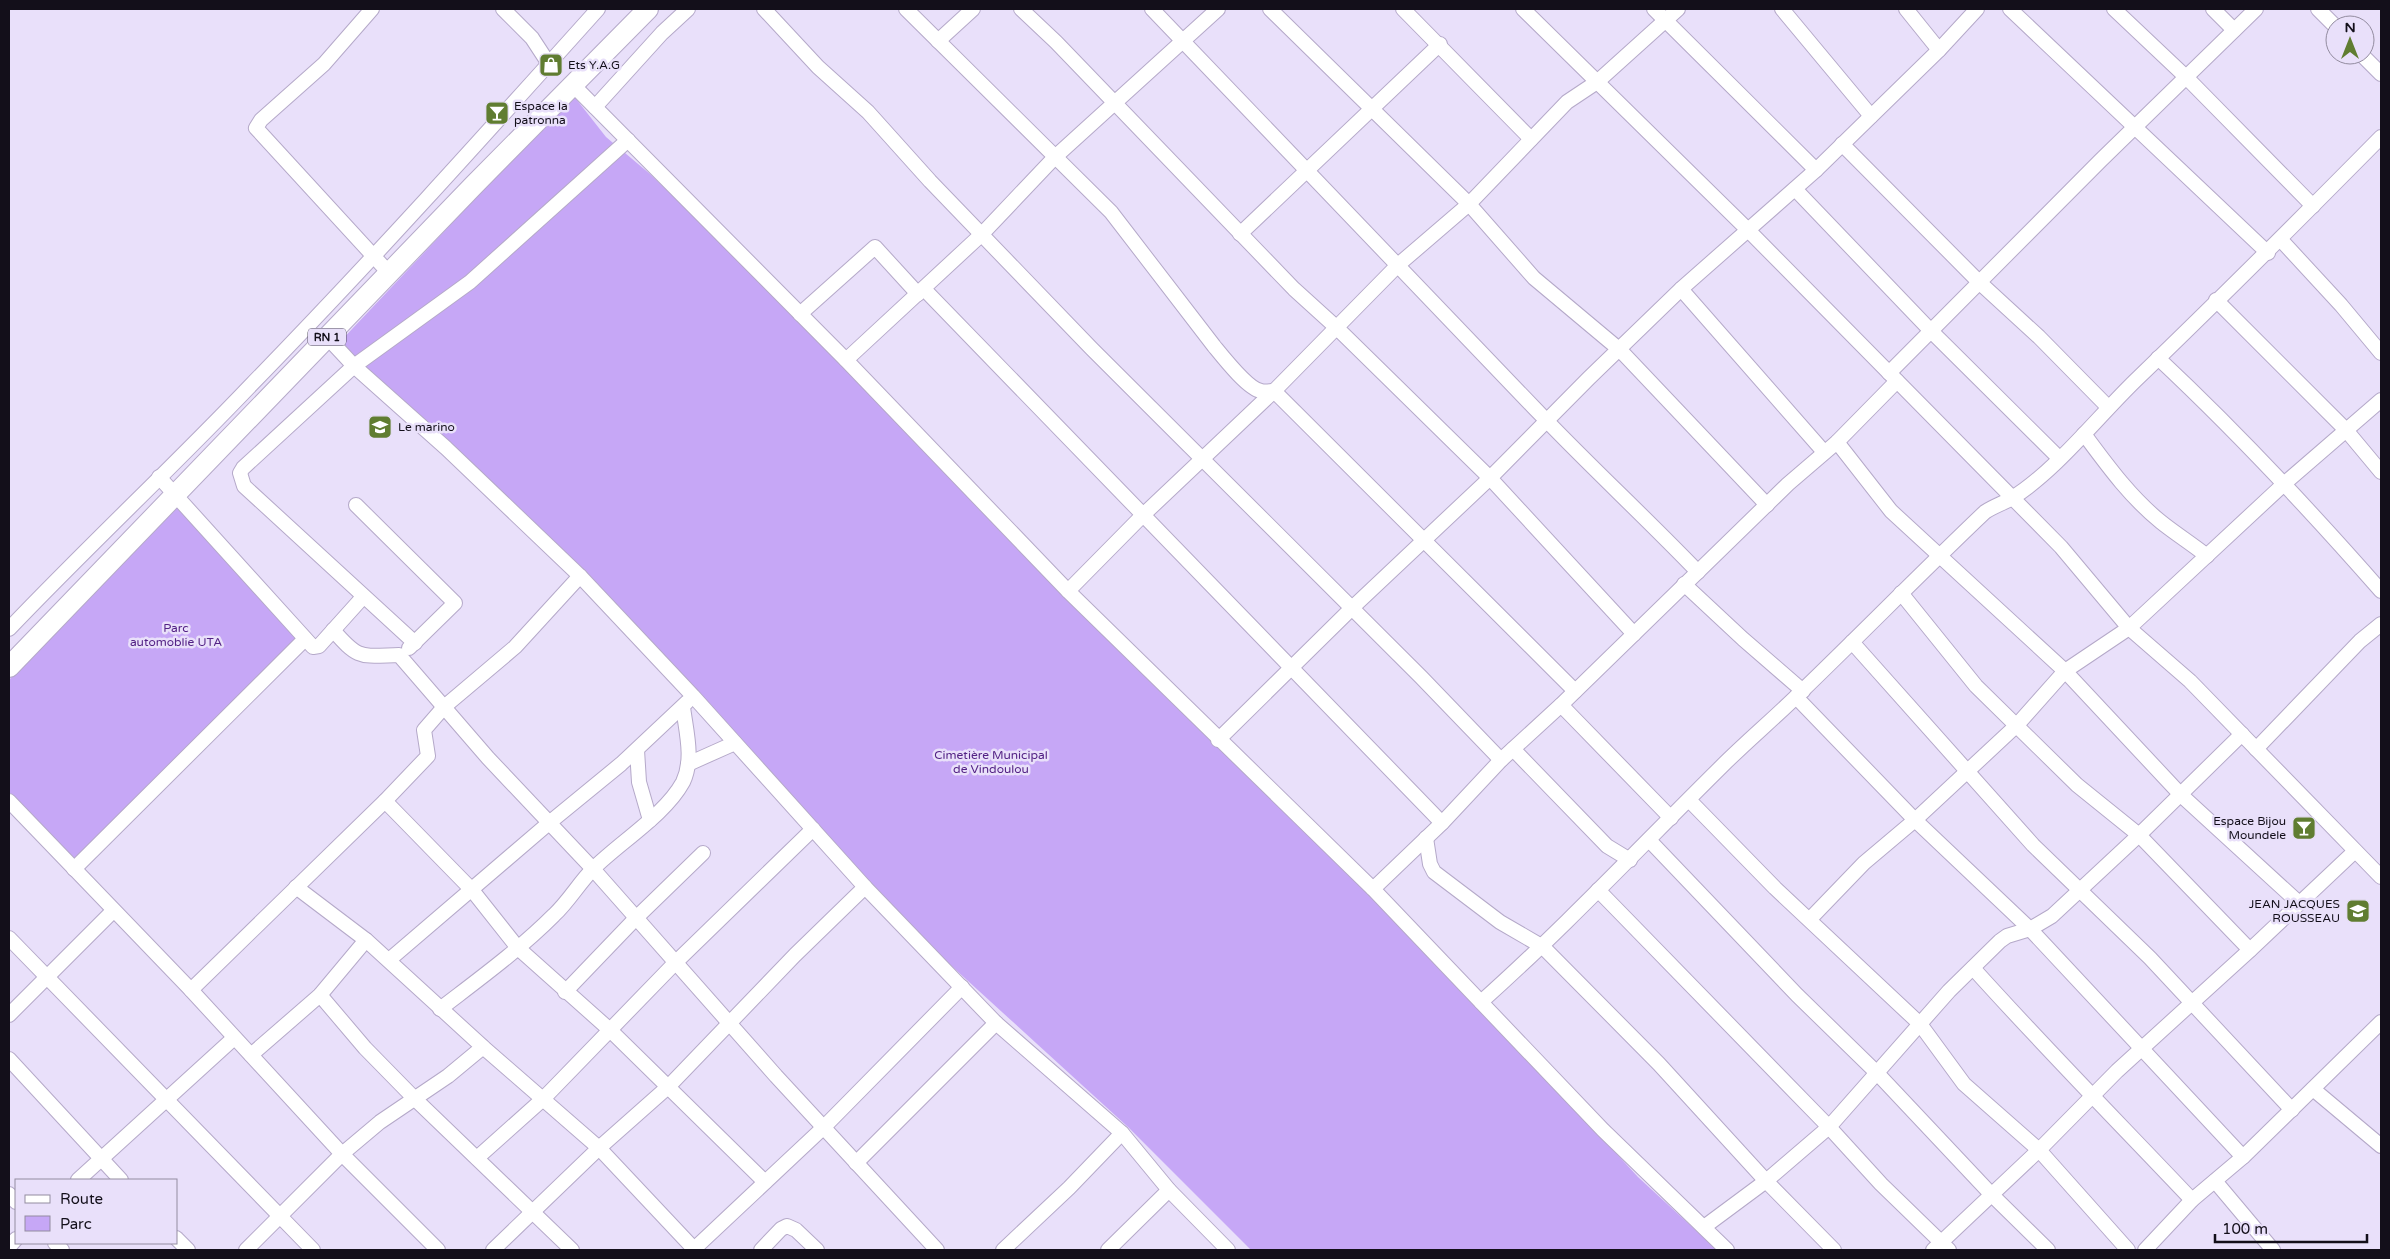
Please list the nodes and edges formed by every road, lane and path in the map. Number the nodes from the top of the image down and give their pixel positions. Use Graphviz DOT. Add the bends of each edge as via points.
graph roads {
  1 [pos="372,9"];
  2 [pos="503,9"];
  3 [pos="598,9"];
  4 [pos="648,9"];
  5 [pos="688,9"];
  6 [pos="764,9"];
  7 [pos="906,9"];
  8 [pos="973,9"];
  9 [pos="1021,9"];
  10 [pos="1152,9"];
  11 [pos="1218,9"];
  12 [pos="1270,9"];
  13 [pos="1403,9"];
  14 [pos="1523,9"];
  15 [pos="1654,9"];
  16 [pos="1678,9"];
  17 [pos="1782,9"];
  18 [pos="1906,9"];
  19 [pos="1977,9"];
  20 [pos="2010,9"];
  21 [pos="2114,9"];
  22 [pos="2213,9"];
  23 [pos="2256,9"];
  24 [pos="1665,20"];
  25 [pos="2234,30"];
  26 [pos="938,41"];
  27 [pos="1183,41"];
  28 [pos="1440,44"];
  29 [pos="1939,50"];
  30 [pos="549,64"];
  31 [pos="2372,65"];
  32 [pos="2381,74"];
  33 [pos="2186,77"];
  34 [pos="1596,82"];
  35 [pos="573,85"];
  36 [pos="1114,102"];
  37 [pos="595,107"];
  38 [pos="1372,107"];
  39 [pos="1871,116"];
  40 [pos="2135,127"];
  41 [pos="2381,136"];
  42 [pos="1531,139"];
  43 [pos="628,140"];
  44 [pos="1842,144"];
  45 [pos="1055,157"];
  46 [pos="1816,170"];
  47 [pos="1306,173"];
  48 [pos="1795,189"];
  49 [pos="1469,204"];
  50 [pos="2313,206"];
  51 [pos="1748,230"];
  52 [pos="982,234"];
  53 [pos="1240,234"];
  54 [pos="2281,240"];
  55 [pos="2268,253"];
  56 [pos="372,256"];
  57 [pos="1398,265"];
  58 [pos="390,274"];
  59 [pos="1979,282"];
  60 [pos="1681,289"];
  61 [pos="921,291"];
  62 [pos="2216,300"];
  63 [pos="800,314"];
  64 [pos="1337,328"];
  65 [pos="1931,331"];
  66 [pos="327,337"];
  67 [pos="1620,350"];
  68 [pos="2381,353"];
  69 [pos="2158,358"];
  70 [pos="846,360"];
  71 [pos="354,366"];
  72 [pos="1893,377"];
  73 [pos="1274,391"];
  74 [pos="2381,400"];
  75 [pos="2108,407"];
  76 [pos="1546,421"];
  77 [pos="2346,430"];
  78 [pos="2084,434"];
  79 [pos="1837,442"];
  80 [pos="1824,452"];
  81 [pos="1203,458"];
  82 [pos="2059,458"];
  83 [pos="2381,472"];
  84 [pos="159,477"];
  85 [pos="1490,478"];
  86 [pos="2285,482"];
  87 [pos="175,495"];
  88 [pos="2012,498"];
  89 [pos="1767,505"];
  90 [pos="356,506"];
  91 [pos="1142,516"];
  92 [pos="1425,542"];
  93 [pos="1939,555"];
  94 [pos="2208,556"];
  95 [pos="1698,572"];
  96 [pos="580,576"];
  97 [pos="1684,584"];
  98 [pos="1068,591"];
  99 [pos="2381,591"];
  100 [pos="1901,593"];
  101 [pos="363,597"];
  102 [pos="1352,608"];
  103 [pos="2381,624"];
  104 [pos="2129,628"];
  105 [pos="9,629"];
  106 [pos="333,630"];
  107 [pos="1634,634"];
  108 [pos="305,639"];
  109 [pos="1852,642"];
  110 [pos="415,643"];
  111 [pos="399,655"];
  112 [pos="9,667"];
  113 [pos="1293,667"];
  114 [pos="2065,672"];
  115 [pos="1574,691"];
  116 [pos="1799,694"];
  117 [pos="688,702"];
  118 [pos="1561,705"];
  119 [pos="444,707"];
  120 [pos="2017,725"];
  121 [pos="2242,734"];
  122 [pos="1218,740"];
  123 [pos="735,743"];
  124 [pos="1513,749"];
  125 [pos="2256,749"];
  126 [pos="637,750"];
  127 [pos="1501,760"];
  128 [pos="688,764"];
  129 [pos="1968,771"];
  130 [pos="2180,794"];
  131 [pos="9,800"];
  132 [pos="385,801"];
  133 [pos="1690,801"];
  134 [pos="1671,818"];
  135 [pos="650,820"];
  136 [pos="1915,820"];
  137 [pos="549,823"];
  138 [pos="1442,823"];
  139 [pos="813,829"];
  140 [pos="2139,835"];
  141 [pos="1426,838"];
  142 [pos="1648,840"];
  143 [pos="2355,851"];
  144 [pos="702,853"];
  145 [pos="1630,860"];
  146 [pos="593,869"];
  147 [pos="74,870"];
  148 [pos="2379,870"];
  149 [pos="296,886"];
  150 [pos="865,887"];
  151 [pos="2081,888"];
  152 [pos="1373,889"];
  153 [pos="472,890"];
  154 [pos="1598,890"];
  155 [pos="2299,903"];
  156 [pos="113,911"];
  157 [pos="636,918"];
  158 [pos="1810,920"];
  159 [pos="2030,929"];
  160 [pos="9,938"];
  161 [pos="366,940"];
  162 [pos="1543,947"];
  163 [pos="518,948"];
  164 [pos="2250,950"];
  165 [pos="389,960"];
  166 [pos="676,963"];
  167 [pos="1973,968"];
  168 [pos="47,976"];
  169 [pos="962,987"];
  170 [pos="190,990"];
  171 [pos="565,992"];
  172 [pos="320,995"];
  173 [pos="1481,1002"];
  174 [pos="2192,1003"];
  175 [pos="440,1009"];
  176 [pos="9,1015"];
  177 [pos="2381,1022"];
  178 [pos="996,1023"];
  179 [pos="730,1024"];
  180 [pos="1920,1024"];
  181 [pos="610,1030"];
  182 [pos="234,1038"];
  183 [pos="483,1047"];
  184 [pos="2141,1050"];
  185 [pos="252,1055"];
  186 [pos="9,1059"];
  187 [pos="1876,1073"];
  188 [pos="669,1086"];
  189 [pos="2313,1089"];
  190 [pos="2093,1094"];
  191 [pos="414,1098"];
  192 [pos="543,1099"];
  193 [pos="166,1100"];
  194 [pos="2292,1110"];
  195 [pos="824,1127"];
  196 [pos="1829,1127"];
  197 [pos="1122,1133"];
  198 [pos="2381,1146"];
  199 [pos="599,1148"];
  200 [pos="2039,1150"];
  201 [pos="342,1154"];
  202 [pos="2243,1157"];
  203 [pos="477,1158"];
  204 [pos="101,1160"];
  205 [pos="856,1163"];
  206 [pos="79,1179"];
  207 [pos="120,1179"];
  208 [pos="1766,1181"];
  209 [pos="2215,1181"];
  210 [pos="764,1182"];
  211 [pos="1169,1190"];
  212 [pos="1990,1194"];
  213 [pos="2192,1200"];
  214 [pos="533,1211"];
  215 [pos="280,1216"];
  216 [pos="1704,1227"];
  217 [pos="178,1240"];
  218 [pos="1941,1247"];
  219 [pos="188,1250"];
  220 [pos="246,1250"];
  221 [pos="313,1250"];
  222 [pos="438,1250"];
  223 [pos="493,1250"];
  224 [pos="572,1250"];
  225 [pos="694,1250"];
  226 [pos="761,1250"];
  227 [pos="817,1250"];
  228 [pos="937,1250"];
  229 [pos="1003,1250"];
  230 [pos="1108,1250"];
  231 [pos="1227,1250"];
  232 [pos="1727,1250"];
  233 [pos="1834,1250"];
  234 [pos="2048,1250"];
  235 [pos="2128,1250"];
  236 [pos="2145,1250"];
  237 [pos="2273,1250"];
  1 -- 56 [label="street" via="324,64 256,128"];
  2 -- 30 [label="street" via="532,38"];
  3 -- 30 [label="street"];
  4 -- 35 [label="highway, RN 1"];
  5 -- 37 [label="street"];
  6 -- 52 [label="street" via="818,66 868,112"];
  7 -- 26 [label="street"];
  8 -- 26 [label="street"];
  9 -- 36 [label="street"];
  10 -- 27 [label="street"];
  11 -- 27 [label="street"];
  12 -- 38 [label="street"];
  13 -- 28 [label="street"];
  14 -- 34 [label="street"];
  15 -- 24 [label="street"];
  16 -- 24 [label="street"];
  17 -- 39 [label="street"];
  18 -- 29 [label="street"];
  19 -- 29 [label="street"];
  20 -- 40 [label="street"];
  21 -- 33 [label="street"];
  22 -- 25 [label="street"];
  23 -- 25 [label="street"];
  24 -- 34 [label="street"];
  24 -- 46 [label="street"];
  25 -- 33 [label="street"];
  26 -- 45 [label="street"];
  27 -- 36 [label="street"];
  27 -- 47 [label="street"];
  28 -- 38 [label="street"];
  28 -- 42 [label="street"];
  29 -- 39 [label="street"];
  30 -- 56 [label="street" via="422,206"];
  31 -- 32 [label="street"];
  33 -- 40 [label="street"];
  33 -- 50 [label="street"];
  34 -- 42 [label="street" via="1567,102"];
  34 -- 51 [label="street"];
  35 -- 37 [label="street"];
  35 -- 58 [label="highway, RN 1"];
  36 -- 45 [label="street"];
  36 -- 53 [label="street"];
  37 -- 43 [label="street"];
  38 -- 47 [label="street"];
  38 -- 49 [label="street"];
  39 -- 44 [label="street"];
  40 -- 55 [label="street"];
  40 -- 59 [label="street"];
  41 -- 50 [label="street"];
  42 -- 49 [label="street"];
  43 -- 63 [label="street"];
  43 -- 71 [label="street" via="470,282"];
  44 -- 46 [label="street"];
  44 -- 59 [label="street"];
  45 -- 52 [label="street"];
  45 -- 73 [label="street" via="1111,212 1229,363 1254,388"];
  46 -- 48 [label="street"];
  47 -- 53 [label="street"];
  47 -- 57 [label="street"];
  48 -- 51 [label="street"];
  48 -- 65 [label="street"];
  49 -- 57 [label="street"];
  49 -- 67 [label="street" via="1534,278"];
  50 -- 54 [label="street"];
  51 -- 60 [label="street"];
  51 -- 72 [label="street"];
  52 -- 61 [label="street"];
  52 -- 81 [label="street"];
  53 -- 64 [label="street"];
  54 -- 55 [label="street"];
  54 -- 68 [label="street"];
  55 -- 62 [label="street"];
  56 -- 58 [label="street"];
  56 -- 84 [label="street"];
  57 -- 64 [label="street"];
  57 -- 76 [label="street"];
  58 -- 66 [label="highway, RN 1"];
  59 -- 65 [label="street"];
  59 -- 75 [label="street"];
  60 -- 67 [label="street"];
  60 -- 80 [label="street"];
  61 -- 63 [label="street" via="875,247"];
  61 -- 70 [label="street"];
  61 -- 91 [label="street"];
  62 -- 69 [label="street" via="2187,333"];
  62 -- 77 [label="street"];
  63 -- 70 [label="street"];
  64 -- 73 [label="street"];
  64 -- 85 [label="street"];
  65 -- 72 [label="street"];
  65 -- 82 [label="street"];
  66 -- 71 [label="street"];
  66 -- 87 [label="highway, RN 1"];
  67 -- 76 [label="street"];
  67 -- 89 [label="street"];
  69 -- 75 [label="street"];
  69 -- 86 [label="street"];
  70 -- 98 [label="street"];
  71 -- 96 [label="street" via="446,448"];
  71 -- 101 [label="street" via="242,468 240,478 244,486"];
  72 -- 79 [label="street"];
  72 -- 88 [label="street"];
  73 -- 81 [label="street"];
  73 -- 92 [label="street"];
  74 -- 77 [label="street"];
  75 -- 78 [label="street"];
  76 -- 85 [label="street"];
  76 -- 95 [label="street"];
  77 -- 83 [label="street"];
  77 -- 86 [label="street"];
  78 -- 82 [label="street"];
  78 -- 94 [label="street" via="2138,500 2161,522"];
  79 -- 80 [label="street"];
  79 -- 93 [label="street" via="1891,511"];
  80 -- 89 [label="street"];
  81 -- 91 [label="street"];
  81 -- 102 [label="street"];
  82 -- 88 [label="street"];
  84 -- 87 [label="street"];
  84 -- 105 [label="street"];
  85 -- 92 [label="street"];
  85 -- 107 [label="street"];
  86 -- 94 [label="street"];
  86 -- 99 [label="street"];
  87 -- 108 [label="street"];
  87 -- 112 [label="highway, RN 1"];
  88 -- 93 [label="street" via="1985,512"];
  88 -- 104 [label="street" via="2061,547"];
  89 -- 95 [label="street"];
  90 -- 110 [label="street" via="455,603"];
  91 -- 98 [label="street"];
  91 -- 113 [label="street"];
  92 -- 102 [label="street"];
  92 -- 115 [label="street"];
  93 -- 100 [label="street"];
  93 -- 114 [label="street"];
  94 -- 104 [label="street"];
  95 -- 97 [label="street"];
  96 -- 117 [label="street"];
  96 -- 119 [label="street" via="514,648"];
  97 -- 107 [label="street"];
  97 -- 116 [label="street"];
  98 -- 122 [label="street"];
  100 -- 109 [label="street"];
  100 -- 120 [label="street" via="1976,686"];
  101 -- 106 [label="street"];
  101 -- 110 [label="street"];
  102 -- 113 [label="street"];
  102 -- 127 [label="street"];
  103 -- 125 [label="street" via="2360,641"];
  104 -- 114 [label="street"];
  104 -- 121 [label="street" via="2190,681"];
  106 -- 108 [label="street" via="316,648"];
  106 -- 111 [label="street" via="359,654"];
  107 -- 115 [label="street"];
  108 -- 147 [label="street"];
  109 -- 116 [label="street"];
  109 -- 129 [label="street"];
  110 -- 111 [label="street"];
  111 -- 119 [label="street"];
  113 -- 122 [label="street"];
  113 -- 138 [label="street"];
  114 -- 120 [label="street"];
  114 -- 130 [label="street"];
  115 -- 118 [label="street"];
  116 -- 133 [label="street" via="1726,762"];
  116 -- 136 [label="street"];
  117 -- 123 [label="street"];
  117 -- 126 [label="street"];
  117 -- 128 [label="street"];
  118 -- 124 [label="street"];
  118 -- 134 [label="street"];
  119 -- 132 [label="street" via="424,730 428,756"];
  119 -- 137 [label="street"];
  120 -- 129 [label="street"];
  120 -- 140 [label="street" via="2077,785"];
  121 -- 125 [label="street"];
  121 -- 130 [label="street"];
  122 -- 152 [label="street"];
  123 -- 128 [label="street"];
  123 -- 139 [label="street"];
  124 -- 127 [label="street"];
  124 -- 145 [label="street" via="1607,846"];
  125 -- 143 [label="street"];
  126 -- 135 [label="street" via="639,782"];
  126 -- 137 [label="street"];
  127 -- 138 [label="street"];
  128 -- 135 [label="street" via="682,783"];
  129 -- 136 [label="street"];
  129 -- 151 [label="street" via="2033,844"];
  130 -- 140 [label="street"];
  130 -- 155 [label="street"];
  131 -- 147 [label="street"];
  132 -- 149 [label="street"];
  132 -- 153 [label="street"];
  133 -- 134 [label="street"];
  133 -- 158 [label="street"];
  134 -- 142 [label="street"];
  135 -- 146 [label="street"];
  136 -- 158 [label="street" via="1864,863"];
  136 -- 159 [label="street"];
  137 -- 146 [label="street"];
  137 -- 153 [label="street"];
  138 -- 141 [label="street"];
  139 -- 150 [label="street"];
  139 -- 166 [label="street"];
  140 -- 151 [label="street"];
  140 -- 164 [label="street"];
  141 -- 152 [label="street"];
  141 -- 162 [label="street" via="1434,872 1500,922"];
  142 -- 145 [label="street"];
  142 -- 187 [label="street"];
  143 -- 148 [label="street"];
  143 -- 155 [label="street"];
  144 -- 157 [label="street"];
  145 -- 154 [label="street"];
  146 -- 157 [label="street"];
  146 -- 163 [label="street" via="556,914"];
  147 -- 156 [label="street"];
  149 -- 161 [label="street"];
  149 -- 170 [label="street"];
  150 -- 169 [label="street"];
  150 -- 179 [label="street"];
  151 -- 159 [label="street" via="2052,916"];
  151 -- 174 [label="street"];
  152 -- 173 [label="street"];
  153 -- 163 [label="street"];
  153 -- 165 [label="street"];
  154 -- 162 [label="street"];
  154 -- 196 [label="street"];
  155 -- 164 [label="street"];
  156 -- 168 [label="street"];
  156 -- 170 [label="street"];
  157 -- 166 [label="street"];
  157 -- 171 [label="street"];
  158 -- 180 [label="street"];
  159 -- 167 [label="street" via="2007,936"];
  159 -- 184 [label="street"];
  160 -- 168 [label="street"];
  161 -- 165 [label="street"];
  161 -- 172 [label="street"];
  162 -- 173 [label="street"];
  162 -- 208 [label="street" via="1658,1064"];
  163 -- 171 [label="street"];
  163 -- 175 [label="street"];
  164 -- 174 [label="street"];
  165 -- 175 [label="street"];
  166 -- 179 [label="street"];
  166 -- 181 [label="street"];
  167 -- 180 [label="street"];
  167 -- 190 [label="street"];
  168 -- 176 [label="street"];
  168 -- 193 [label="street"];
  169 -- 178 [label="street"];
  169 -- 195 [label="street"];
  170 -- 182 [label="street"];
  171 -- 181 [label="street"];
  172 -- 185 [label="street"];
  172 -- 191 [label="street"];
  173 -- 216 [label="street" via="1604,1130"];
  174 -- 184 [label="street"];
  174 -- 194 [label="street"];
  175 -- 183 [label="street"];
  177 -- 189 [label="street"];
  178 -- 197 [label="street"];
  178 -- 205 [label="street"];
  179 -- 188 [label="street"];
  179 -- 195 [label="street"];
  180 -- 187 [label="street"];
  180 -- 200 [label="street" via="1974,1094"];
  181 -- 188 [label="street"];
  181 -- 192 [label="street"];
  182 -- 185 [label="street"];
  182 -- 193 [label="street"];
  183 -- 191 [label="street" via="448,1076"];
  183 -- 192 [label="street"];
  184 -- 190 [label="street"];
  184 -- 202 [label="street"];
  185 -- 201 [label="street"];
  186 -- 204 [label="street"];
  187 -- 196 [label="street"];
  187 -- 212 [label="street"];
  188 -- 199 [label="street"];
  188 -- 210 [label="street"];
  189 -- 194 [label="street"];
  189 -- 198 [label="street"];
  190 -- 200 [label="street"];
  190 -- 213 [label="street"];
  191 -- 201 [label="street"];
  191 -- 203 [label="street"];
  192 -- 199 [label="street"];
  192 -- 203 [label="street"];
  193 -- 204 [label="street"];
  193 -- 215 [label="street"];
  194 -- 202 [label="street"];
  195 -- 205 [label="street"];
  195 -- 210 [label="street"];
  196 -- 208 [label="street"];
  196 -- 218 [label="street"];
  197 -- 211 [label="street"];
  197 -- 229 [label="street"];
  199 -- 214 [label="street"];
  199 -- 225 [label="street"];
  200 -- 212 [label="street"];
  200 -- 235 [label="street"];
  201 -- 215 [label="street"];
  201 -- 222 [label="street"];
  202 -- 209 [label="street"];
  203 -- 214 [label="street"];
  204 -- 206 [label="street"];
  204 -- 207 [label="street"];
  205 -- 228 [label="street"];
  208 -- 216 [label="street"];
  208 -- 233 [label="street"];
  209 -- 213 [label="street"];
  209 -- 237 [label="street"];
  210 -- 225 [label="street"];
  211 -- 230 [label="street"];
  211 -- 231 [label="street"];
  212 -- 218 [label="street"];
  212 -- 234 [label="street"];
  213 -- 236 [label="street"];
  214 -- 223 [label="street"];
  214 -- 224 [label="street"];
  215 -- 220 [label="street"];
  215 -- 221 [label="street"];
  216 -- 232 [label="street"];
  217 -- 219 [label="street"];
  226 -- 227 [label="street" via="787,1226"];
}
